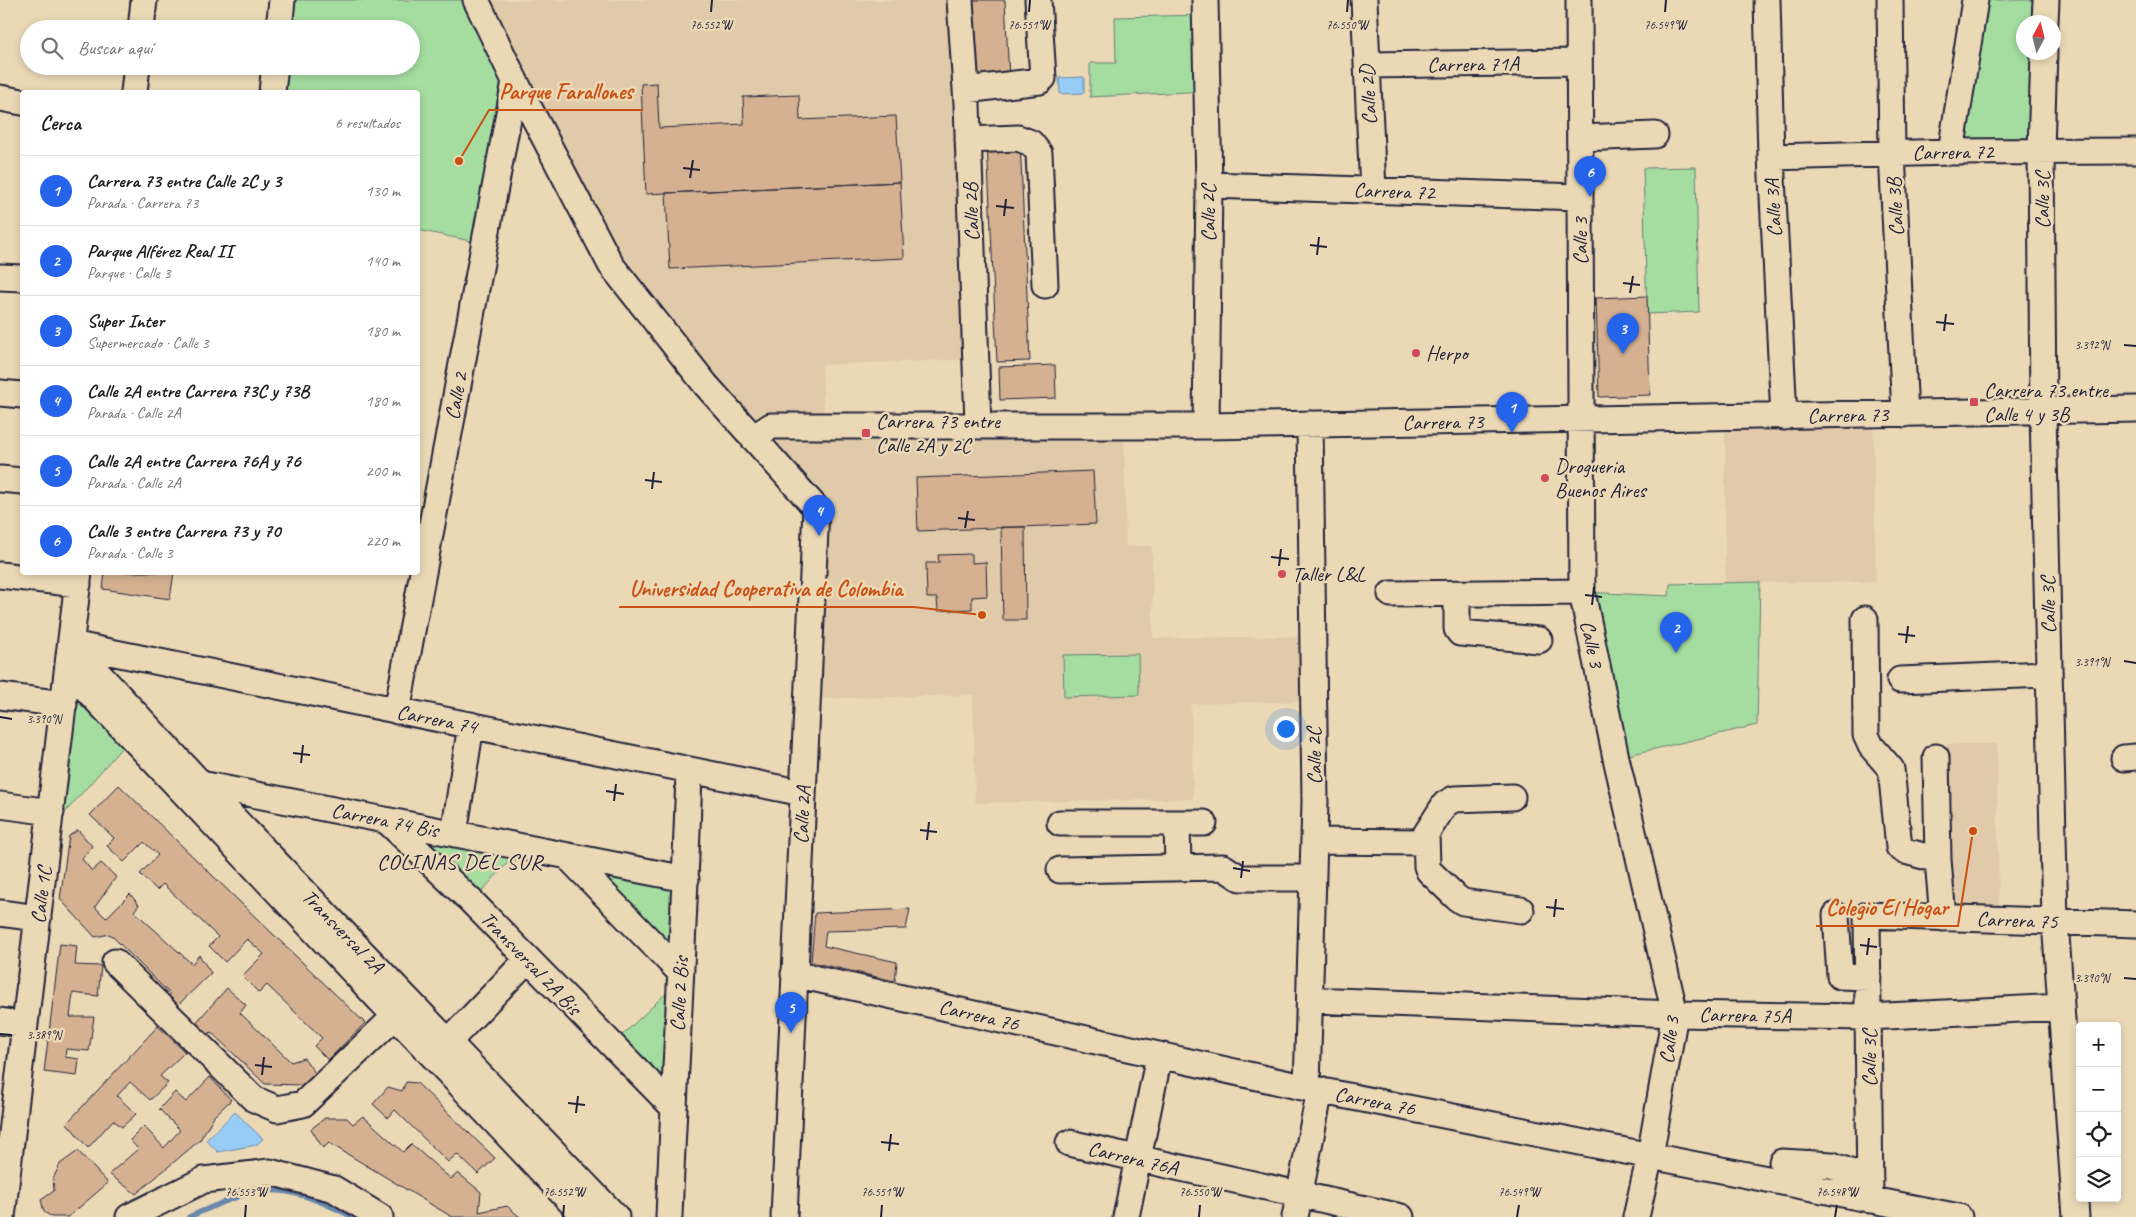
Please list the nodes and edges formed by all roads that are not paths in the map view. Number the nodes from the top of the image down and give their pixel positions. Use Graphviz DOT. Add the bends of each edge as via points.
graph roads {
  1 [pos="144,0"];
  2 [pos="282,0"];
  3 [pos="476,0"];
  4 [pos="960,0"];
  5 [pos="1038,0"];
  6 [pos="1205,0"];
  7 [pos="1364,0"];
  8 [pos="1579,0"];
  9 [pos="1767,0"];
  10 [pos="1890,0"];
  11 [pos="1975,0"];
  12 [pos="2046,0"];
  13 [pos="2045,15"];
  14 [pos="142,20"];
  15 [pos="280,20"];
  16 [pos="2044,60"];
  17 [pos="1579,62"];
  18 [pos="1367,65"];
  19 [pos="136,75"];
  20 [pos="273,75"];
  21 [pos="515,81"];
  22 [pos="134,90"];
  23 [pos="272,90"];
  24 [pos="966,90"];
  25 [pos="0,98"];
  26 [pos="20,102"];
  27 [pos="1655,135"];
  28 [pos="1580,138"];
  29 [pos="968,140"];
  30 [pos="2041,150"];
  31 [pos="2136,151"];
  32 [pos="1951,152"];
  33 [pos="1892,153"];
  34 [pos="1770,157"];
  35 [pos="1209,185"];
  36 [pos="1373,190"];
  37 [pos="1580,197"];
  38 [pos="0,277"];
  39 [pos="20,278"];
  40 [pos="1045,285"];
  41 [pos="0,393"];
  42 [pos="20,395"];
  43 [pos="2136,409"];
  44 [pos="2043,413"];
  45 [pos="1905,414"];
  46 [pos="1784,417"];
  47 [pos="1581,419"];
  48 [pos="978,424"];
  49 [pos="1310,424"];
  50 [pos="1206,426"];
  51 [pos="753,438"];
  52 [pos="0,480"];
  53 [pos="20,481"];
  54 [pos="0,575"];
  55 [pos="69,578"];
  56 [pos="1582,592"];
  57 [pos="1391,594"];
  58 [pos="1457,594"];
  59 [pos="1865,619"];
  60 [pos="1538,640"];
  61 [pos="71,644"];
  62 [pos="68,670"];
  63 [pos="2049,674"];
  64 [pos="1900,680"];
  65 [pos="0,696"];
  66 [pos="64,704"];
  67 [pos="397,711"];
  68 [pos="471,726"];
  69 [pos="1936,757"];
  70 [pos="689,770"];
  71 [pos="201,784"];
  72 [pos="804,793"];
  73 [pos="1512,797"];
  74 [pos="0,805"];
  75 [pos="51,812"];
  76 [pos="387,820"];
  77 [pos="1060,823"];
  78 [pos="454,834"];
  79 [pos="1314,841"];
  80 [pos="1425,842"];
  81 [pos="567,856"];
  82 [pos="1938,860"];
  83 [pos="1184,867"];
  84 [pos="1060,870"];
  85 [pos="1312,878"];
  86 [pos="686,879"];
  87 [pos="1521,910"];
  88 [pos="0,913"];
  89 [pos="1836,915"];
  90 [pos="1867,915"];
  91 [pos="38,918"];
  92 [pos="1943,918"];
  93 [pos="2055,921"];
  94 [pos="2136,924"];
  95 [pos="528,959"];
  96 [pos="115,962"];
  97 [pos="680,971"];
  98 [pos="794,974"];
  99 [pos="1868,977"];
  100 [pos="1310,1000"];
  101 [pos="2061,1007"];
  102 [pos="403,1009"];
  103 [pos="1675,1014"];
  104 [pos="1868,1017"];
  105 [pos="0,1021"];
  106 [pos="25,1025"];
  107 [pos="449,1041"];
  108 [pos="1159,1056"];
  109 [pos="1313,1089"];
  110 [pos="674,1108"];
  111 [pos="1069,1143"];
  112 [pos="5,1146"];
  113 [pos="1650,1156"];
  114 [pos="1138,1159"];
  115 [pos="1782,1162"];
  116 [pos="1870,1190"];
  117 [pos="1298,1206"];
  118 [pos="1904,1212"];
  119 [pos="2,1217"];
  120 [pos="129,1217"];
  121 [pos="380,1217"];
  122 [pos="586,1217"];
  123 [pos="616,1217"];
  124 [pos="669,1217"];
  125 [pos="784,1217"];
  126 [pos="1126,1217"];
  127 [pos="1401,1217"];
  128 [pos="1636,1217"];
  129 [pos="1959,1217"];
  130 [pos="2076,1217"];
  1 -- 14 [label="street"];
  2 -- 15 [label="street"];
  3 -- 21 [label="street, Calle 2A"];
  4 -- 24 [label="street, Calle 2B"];
  5 -- 24 [label="street" via="1043,78 1040,81"];
  6 -- 35 [label="street, Calle 2C"];
  7 -- 18 [label="street, Calle 2D"];
  8 -- 17 [label="street, Calle 3"];
  9 -- 34 [label="street, Calle 3A"];
  10 -- 33 [label="street, Calle 3B"];
  11 -- 32 [label="street"];
  12 -- 13 [label="street"];
  16 -- 30 [label="street, Calle 3C"];
  17 -- 18 [label="street, Carrera 71A"];
  17 -- 28 [label="street, Calle 3"];
  18 -- 36 [label="street, Calle 2D"];
  19 -- 22 [label="street"];
  20 -- 23 [label="street"];
  21 -- 51 [label="street, Calle 2A" via="611,265 706,385"];
  21 -- 67 [label="street, Calle 2"];
  24 -- 29 [label="street, Calle 2B"];
  25 -- 26 [label="street"];
  27 -- 28 [label="street"];
  28 -- 37 [label="street, Calle 3"];
  29 -- 40 [label="street" via="1018,138 1031,143 1040,153"];
  29 -- 48 [label="street, Calle 2B"];
  30 -- 31 [label="street, Carrera 72"];
  30 -- 32 [label="street, Carrera 72"];
  30 -- 44 [label="street, Calle 3C"];
  32 -- 33 [label="street, Carrera 72"];
  33 -- 34 [label="street, Carrera 72"];
  33 -- 45 [label="street, Calle 3B"];
  34 -- 46 [label="street, Calle 3A"];
  35 -- 36 [label="street, Carrera 72"];
  35 -- 50 [label="street, Calle 2C"];
  36 -- 37 [label="street, Carrera 72"];
  37 -- 47 [label="street, Calle 3"];
  38 -- 39 [label="street"];
  41 -- 42 [label="street"];
  43 -- 44 [label="street, Carrera 73"];
  44 -- 45 [label="street, Carrera 73"];
  44 -- 63 [label="street, Calle 3C"];
  45 -- 46 [label="street, Carrera 73"];
  46 -- 47 [label="street, Carrera 73"];
  47 -- 49 [label="street, Carrera 73"];
  47 -- 56 [label="street, Calle 3"];
  48 -- 50 [label="street, Carrera 73"];
  48 -- 51 [label="street, Carrera 73" via="771,426"];
  49 -- 50 [label="street, Carrera 73"];
  49 -- 79 [label="street, Calle 2C"];
  51 -- 72 [label="street, Calle 2A" via="816,508"];
  52 -- 53 [label="street"];
  54 -- 55 [label="street"];
  55 -- 61 [label="street, Calle 1C"];
  56 -- 58 [label="street"];
  56 -- 103 [label="street, Calle 3" via="1616,758"];
  57 -- 58 [label="street"];
  58 -- 60 [label="street" via="1460,633"];
  59 -- 82 [label="street" via="1866,735 1871,746 1891,768 1899,847"];
  61 -- 62 [label="street, Calle 1C"];
  61 -- 67 [label="street, Carrera 74"];
  61 -- 71 [label="street, Transversal 2A"];
  62 -- 66 [label="street, Calle 1C"];
  62 -- 102 [label="street, Transversal 2A"];
  63 -- 64 [label="street"];
  63 -- 93 [label="street, Calle 3C"];
  65 -- 66 [label="street"];
  66 -- 75 [label="street, Calle 1C"];
  67 -- 68 [label="street, Carrera 74"];
  68 -- 70 [label="street, Carrera 74"];
  68 -- 78 [label="street"];
  69 -- 82 [label="street"];
  70 -- 72 [label="street, Carrera 74"];
  70 -- 86 [label="street, Calle 2 Bis"];
  71 -- 76 [label="street, Carrera 74 Bis"];
  71 -- 102 [label="street, Transversal 2A"];
  72 -- 98 [label="street, Calle 2A"];
  73 -- 80 [label="street" via="1454,799 1445,804 1426,834"];
  74 -- 75 [label="street"];
  75 -- 91 [label="street, Calle 1C"];
  76 -- 78 [label="street, Carrera 74 Bis"];
  76 -- 95 [label="street, Transversal 2A Bis"];
  77 -- 83 [label="street" via="1190,828"];
  78 -- 81 [label="street, Carrera 74 Bis"];
  79 -- 80 [label="street"];
  79 -- 85 [label="street, Calle 2C"];
  80 -- 87 [label="street" via="1429,871 1457,898 1463,902"];
  81 -- 86 [label="street, Carrera 74 Bis"];
  81 -- 97 [label="street"];
  82 -- 92 [label="street"];
  83 -- 84 [label="street"];
  83 -- 85 [label="street" via="1223,867 1240,878"];
  85 -- 100 [label="street, Calle 2C"];
  86 -- 97 [label="street, Calle 2 Bis"];
  88 -- 91 [label="street"];
  89 -- 99 [label="street" via="1840,976"];
  90 -- 92 [label="street, Carrera 75"];
  90 -- 99 [label="street, Calle 3C"];
  91 -- 106 [label="street, Calle 1C"];
  92 -- 93 [label="street, Carrera 75"];
  93 -- 94 [label="street, Carrera 75"];
  93 -- 101 [label="street, Calle 3C"];
  95 -- 107 [label="street"];
  95 -- 110 [label="street, Transversal 2A Bis"];
  96 -- 102 [label="street" via="254,1099 277,1109 304,1104"];
  97 -- 110 [label="street, Calle 2 Bis"];
  98 -- 108 [label="street, Carrera 76"];
  98 -- 125 [label="street, Calle 2A"];
  99 -- 104 [label="street, Calle 3C"];
  100 -- 103 [label="street, Carrera 75A"];
  100 -- 109 [label="street, Calle 2C"];
  101 -- 104 [label="street, Carrera 75A"];
  101 -- 130 [label="street, Calle 3C"];
  102 -- 107 [label="street, Transversal 2A"];
  102 -- 122 [label="street, Transversal 2A"];
  103 -- 104 [label="street, Carrera 75A"];
  103 -- 113 [label="street, Calle 3"];
  104 -- 116 [label="street, Calle 3C"];
  105 -- 106 [label="street"];
  106 -- 112 [label="street, Calle 1C"];
  107 -- 123 [label="street, Transversal 2A"];
  108 -- 109 [label="street, Carrera 76"];
  108 -- 114 [label="street"];
  109 -- 113 [label="street, Carrera 76"];
  109 -- 117 [label="street, Calle 2C"];
  110 -- 124 [label="street, Calle 2 Bis"];
  111 -- 114 [label="street, Carrera 76A"];
  112 -- 119 [label="street, Calle 1C"];
  113 -- 116 [label="street, Carrera 76"];
  113 -- 128 [label="street, Calle 3"];
  114 -- 117 [label="street, Carrera 76A"];
  114 -- 126 [label="street"];
  115 -- 116 [label="street" via="1832,1165"];
  116 -- 118 [label="street, Carrera 76"];
  117 -- 127 [label="street, Carrera 76A"];
  118 -- 129 [label="street, Carrera 76"];
  120 -- 121 [label="street" via="204,1180 270,1172 334,1189"];
}
